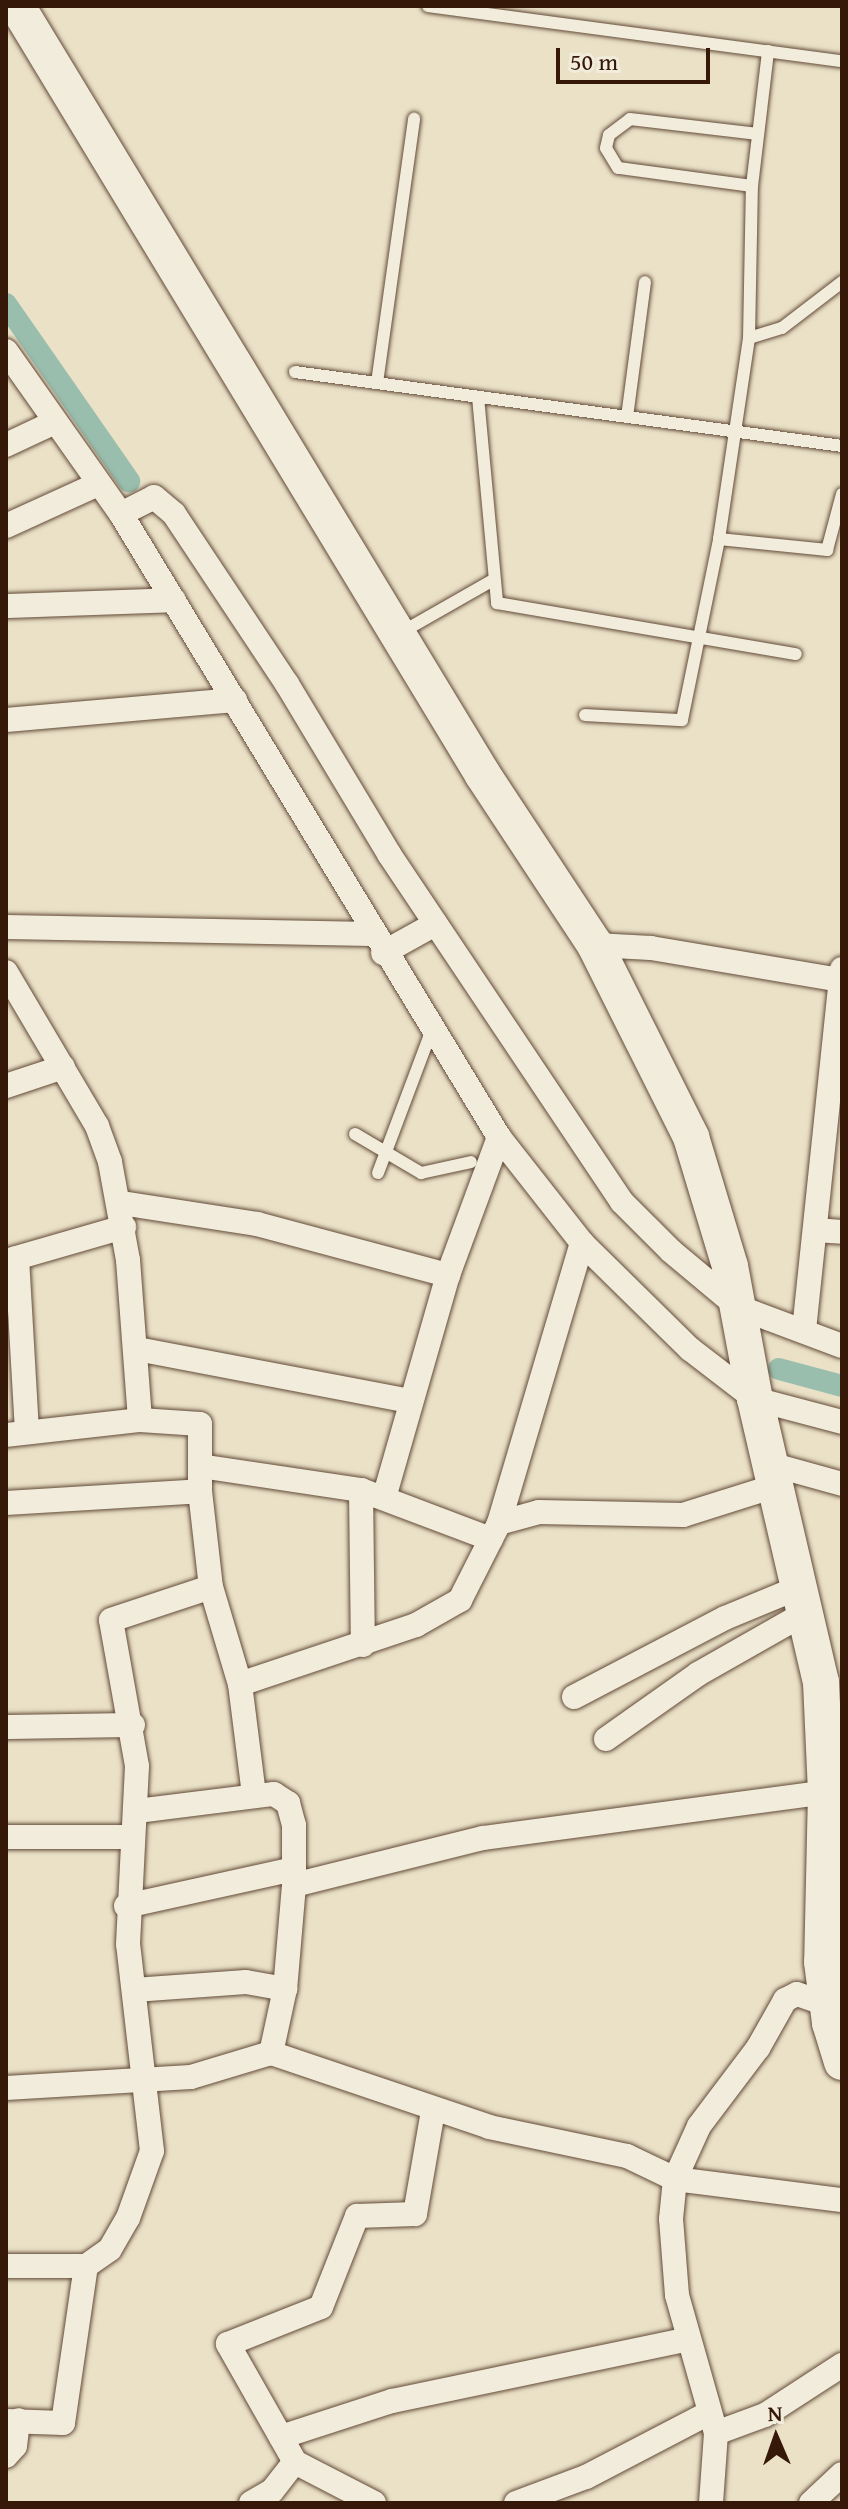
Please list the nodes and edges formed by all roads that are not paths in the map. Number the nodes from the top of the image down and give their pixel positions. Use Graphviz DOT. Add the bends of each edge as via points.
graph roads {
  1 [pos="17,6"];
  2 [pos="428,6"];
  3 [pos="768,51"];
  4 [pos="842,61"];
  5 [pos="414,119"];
  6 [pos="758,134"];
  7 [pos="752,186"];
  8 [pos="645,282"];
  9 [pos="842,282"];
  10 [pos="749,338"];
  11 [pos="6,351"];
  12 [pos="295,372"];
  13 [pos="377,383"];
  14 [pos="478,397"];
  15 [pos="627,417"];
  16 [pos="53,423"];
  17 [pos="735,432"];
  18 [pos="6,445"];
  19 [pos="842,446"];
  20 [pos="98,484"];
  21 [pos="842,494"];
  22 [pos="121,514"];
  23 [pos="6,526"];
  24 [pos="719,539"];
  25 [pos="493,580"];
  26 [pos="174,600"];
  27 [pos="6,606"];
  28 [pos="398,634"];
  29 [pos="702,638"];
  30 [pos="796,654"];
  31 [pos="235,700"];
  32 [pos="585,715"];
  33 [pos="6,720"];
  34 [pos="435,924"];
  35 [pos="6,927"];
  36 [pos="377,944"];
  37 [pos="595,945"];
  38 [pos="841,974"];
  39 [pos="6,975"];
  40 [pos="432,1029"];
  41 [pos="836,1058"];
  42 [pos="63,1067"];
  43 [pos="6,1086"];
  44 [pos="832,1133"];
  45 [pos="355,1134"];
  46 [pos="499,1137"];
  47 [pos="386,1148"];
  48 [pos="471,1162"];
  49 [pos="378,1173"];
  50 [pos="122,1215"];
  51 [pos="815,1230"];
  52 [pos="842,1232"];
  53 [pos="582,1243"];
  54 [pos="11,1259"];
  55 [pos="448,1275"];
  56 [pos="738,1307"];
  57 [pos="804,1330"];
  58 [pos="842,1346"];
  59 [pos="137,1349"];
  60 [pos="755,1399"];
  61 [pos="409,1401"];
  62 [pos="140,1420"];
  63 [pos="842,1422"];
  64 [pos="17,1432"];
  65 [pos="200,1466"];
  66 [pos="772,1475"];
  67 [pos="842,1484"];
  68 [pos="200,1491"];
  69 [pos="372,1494"];
  70 [pos="6,1503"];
  71 [pos="495,1531"];
  72 [pos="211,1587"];
  73 [pos="804,1600"];
  74 [pos="363,1645"];
  75 [pos="240,1684"];
  76 [pos="574,1697"];
  77 [pos="833,1705"];
  78 [pos="133,1725"];
  79 [pos="6,1727"];
  80 [pos="606,1739"];
  81 [pos="826,1792"];
  82 [pos="254,1795"];
  83 [pos="137,1811"];
  84 [pos="6,1837"];
  85 [pos="130,1837"];
  86 [pos="294,1877"];
  87 [pos="126,1906"];
  88 [pos="285,1989"];
  89 [pos="134,1990"];
  90 [pos="826,2004"];
  91 [pos="271,2053"];
  92 [pos="842,2062"];
  93 [pos="145,2082"];
  94 [pos="6,2088"];
  95 [pos="433,2111"];
  96 [pos="675,2179"];
  97 [pos="842,2200"];
  98 [pos="6,2266"];
  99 [pos="86,2266"];
  100 [pos="685,2340"];
  101 [pos="842,2365"];
  102 [pos="12,2420"];
  103 [pos="712,2423"];
  104 [pos="281,2437"];
  105 [pos="6,2456"];
  106 [pos="295,2462"];
  107 [pos="842,2474"];
  108 [pos="251,2503"];
  109 [pos="374,2503"];
  110 [pos="516,2503"];
  111 [pos="711,2503"];
  112 [pos="811,2503"];
  1 -- 28 [label="main road"];
  2 -- 3 [label="lane"];
  3 -- 4 [label="lane"];
  3 -- 6 [label="lane"];
  5 -- 13 [label="lane"];
  6 -- 7 [label="lane"];
  6 -- 7 [label="lane" via="630,119 609,135 606,148 618,168"];
  7 -- 10 [label="lane"];
  8 -- 15 [label="lane"];
  9 -- 10 [label="lane" via="782,328"];
  10 -- 17 [label="lane"];
  11 -- 16 [label="street"];
  12 -- 13 [label="lane"];
  13 -- 14 [label="lane"];
  14 -- 15 [label="lane"];
  14 -- 25 [label="lane"];
  15 -- 17 [label="lane"];
  16 -- 18 [label="street"];
  16 -- 20 [label="street"];
  17 -- 19 [label="lane"];
  17 -- 24 [label="lane"];
  20 -- 22 [label="street"];
  20 -- 23 [label="street"];
  21 -- 24 [label="lane" via="827,550"];
  22 -- 26 [label="street"];
  22 -- 34 [label="street" via="154,497 174,514"];
  24 -- 29 [label="lane"];
  25 -- 28 [label="lane"];
  25 -- 29 [label="lane" via="497,603"];
  26 -- 27 [label="street"];
  26 -- 31 [label="street"];
  28 -- 37 [label="main road" via="503,808"];
  29 -- 30 [label="lane"];
  29 -- 32 [label="lane" via="680,723"];
  31 -- 33 [label="street"];
  31 -- 36 [label="street"];
  34 -- 36 [label="street"];
  34 -- 56 [label="street" via="622,1202"];
  35 -- 36 [label="street"];
  36 -- 40 [label="street"];
  37 -- 38 [label="street"];
  37 -- 56 [label="main road" via="691,1137"];
  38 -- 41 [label="street"];
  39 -- 42 [label="street"];
  40 -- 46 [label="street"];
  40 -- 47 [label="lane"];
  41 -- 44 [label="street"];
  42 -- 43 [label="street"];
  42 -- 50 [label="street" via="97,1126"];
  44 -- 51 [label="street"];
  45 -- 47 [label="lane"];
  46 -- 53 [label="street"];
  46 -- 55 [label="street"];
  47 -- 48 [label="lane" via="421,1173"];
  47 -- 49 [label="lane"];
  50 -- 54 [label="street"];
  50 -- 55 [label="street" via="257,1224"];
  50 -- 59 [label="street"];
  51 -- 52 [label="street"];
  51 -- 57 [label="street"];
  53 -- 60 [label="street" via="690,1349"];
  53 -- 71 [label="street"];
  54 -- 64 [label="street"];
  55 -- 61 [label="street"];
  56 -- 57 [label="street"];
  56 -- 60 [label="main road"];
  57 -- 58 [label="street"];
  59 -- 61 [label="street"];
  59 -- 62 [label="street"];
  60 -- 63 [label="street"];
  60 -- 66 [label="main road"];
  61 -- 69 [label="street"];
  62 -- 64 [label="street"];
  62 -- 65 [label="street" via="200,1424"];
  65 -- 68 [label="street"];
  65 -- 69 [label="street"];
  66 -- 67 [label="street"];
  66 -- 71 [label="street" via="683,1515 539,1512"];
  66 -- 73 [label="main road"];
  68 -- 70 [label="street"];
  68 -- 72 [label="street"];
  69 -- 71 [label="street"];
  69 -- 74 [label="street"];
  71 -- 74 [label="street" via="454,1606"];
  72 -- 75 [label="street"];
  72 -- 78 [label="street" via="111,1620"];
  73 -- 76 [label="street" via="725,1618"];
  73 -- 77 [label="main road"];
  73 -- 80 [label="street"];
  74 -- 75 [label="street"];
  75 -- 82 [label="street"];
  77 -- 81 [label="main road"];
  78 -- 79 [label="street"];
  78 -- 83 [label="street"];
  81 -- 86 [label="street" via="483,1838"];
  81 -- 90 [label="main road"];
  82 -- 83 [label="street"];
  82 -- 86 [label="street" via="274,1794 288,1803 294,1825"];
  83 -- 85 [label="street"];
  84 -- 85 [label="street"];
  85 -- 87 [label="street"];
  86 -- 87 [label="street"];
  86 -- 88 [label="street"];
  87 -- 89 [label="street"];
  88 -- 89 [label="street" via="246,1982"];
  88 -- 91 [label="street"];
  89 -- 93 [label="street"];
  90 -- 92 [label="main road"];
  90 -- 96 [label="street" via="797,1994 785,2000 758,2048 699,2126"];
  91 -- 93 [label="street" via="191,2077"];
  91 -- 95 [label="street"];
  93 -- 94 [label="street"];
  93 -- 99 [label="street" via="152,2151 128,2218 110,2249"];
  95 -- 96 [label="street" via="627,2156"];
  95 -- 104 [label="street" via="415,2214 357,2216 321,2307 228,2344"];
  96 -- 97 [label="street"];
  96 -- 100 [label="street" via="672,2249"];
  98 -- 99 [label="street"];
  99 -- 102 [label="street" via="63,2423"];
  100 -- 103 [label="street"];
  100 -- 104 [label="street" via="392,2401"];
  101 -- 103 [label="street" via="765,2415"];
  102 -- 105 [label="street" via="15,2446"];
  103 -- 110 [label="street"];
  103 -- 111 [label="street"];
  104 -- 106 [label="street"];
  106 -- 108 [label="street" via="272,2491"];
  106 -- 109 [label="street"];
  107 -- 112 [label="street"];
}
